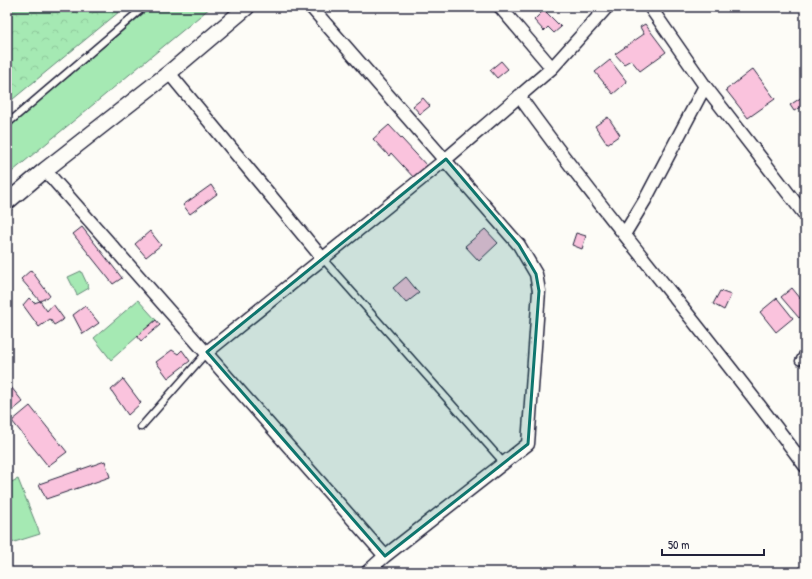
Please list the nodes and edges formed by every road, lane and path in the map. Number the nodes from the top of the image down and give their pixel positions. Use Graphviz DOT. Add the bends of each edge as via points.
graph roads {
  1 [pos="144,7"];
  2 [pos="247,7"];
  3 [pos="311,7"];
  4 [pos="500,7"];
  5 [pos="607,7"];
  6 [pos="650,7"];
  7 [pos="552,68"];
  8 [pos="169,73"];
  9 [pos="705,86"];
  10 [pos="519,96"];
  11 [pos="7,124"];
  12 [pos="446,159"];
  13 [pos="45,170"];
  14 [pos="7,202"];
  15 [pos="805,214"];
  16 [pos="625,233"];
  17 [pos="323,259"];
  18 [pos="805,350"];
  19 [pos="207,352"];
  20 [pos="799,361"];
  21 [pos="142,427"];
  22 [pos="504,462"];
  23 [pos="805,466"];
  24 [pos="385,556"];
  25 [pos="367,572"];
  1 -- 11 [label="lane"];
  2 -- 8 [label="street"];
  3 -- 12 [label="street"];
  4 -- 7 [label="street"];
  5 -- 7 [label="street"];
  6 -- 9 [label="street"];
  7 -- 10 [label="street"];
  8 -- 13 [label="street"];
  8 -- 17 [label="street"];
  9 -- 15 [label="street"];
  9 -- 16 [label="street"];
  10 -- 12 [label="street"];
  10 -- 16 [label="street" via="569,165"];
  12 -- 17 [label="street"];
  12 -- 22 [label="street" via="519,245 536,274 540,291 528,444"];
  13 -- 14 [label="street"];
  13 -- 19 [label="street"];
  16 -- 23 [label="street" via="737,374"];
  17 -- 19 [label="street"];
  17 -- 22 [label="lane"];
  18 -- 20 [label="lane"];
  19 -- 21 [label="lane"];
  19 -- 24 [label="street"];
  22 -- 24 [label="street"];
  24 -- 25 [label="street"];
}
